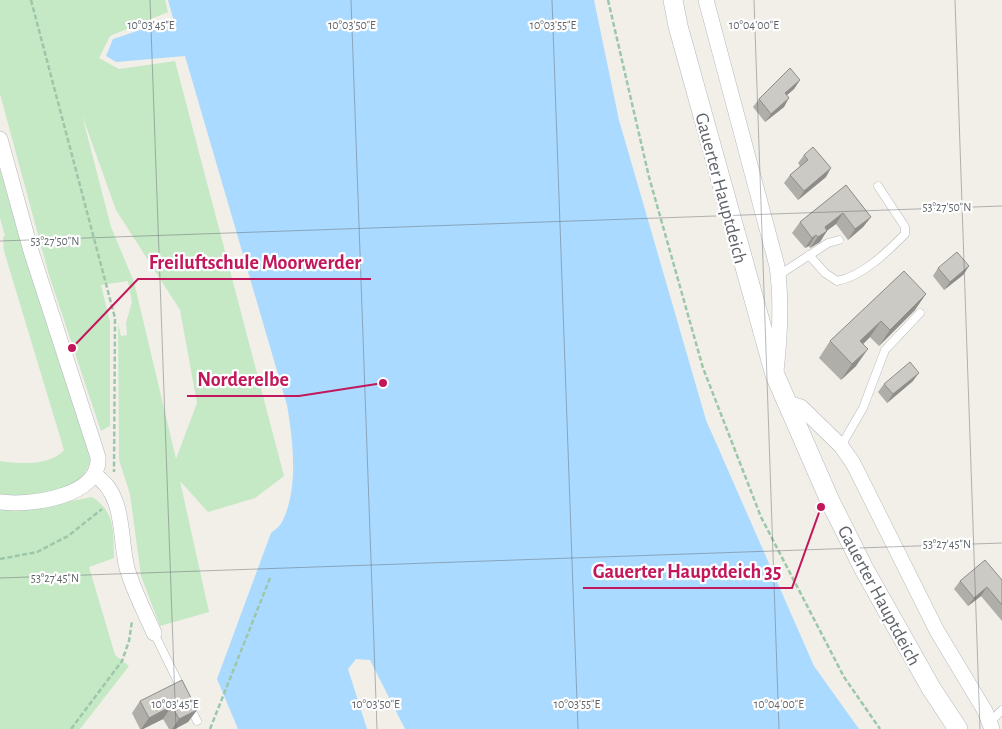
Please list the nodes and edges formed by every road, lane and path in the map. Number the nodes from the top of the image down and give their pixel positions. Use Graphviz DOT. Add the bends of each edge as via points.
graph roads {
  1 [pos="31,0"];
  2 [pos="608,0"];
  3 [pos="673,0"];
  4 [pos="706,0"];
  5 [pos="0,139"];
  6 [pos="878,186"];
  7 [pos="839,240"];
  8 [pos="809,255"];
  9 [pos="778,276"];
  10 [pos="920,314"];
  11 [pos="775,375"];
  12 [pos="786,402"];
  13 [pos="841,446"];
  14 [pos="101,479"];
  15 [pos="114,500"];
  16 [pos="0,502"];
  17 [pos="0,559"];
  18 [pos="270,578"];
  19 [pos="136,592"];
  20 [pos="154,633"];
  21 [pos="1002,710"];
  22 [pos="197,721"];
  23 [pos="990,726"];
  24 [pos="71,729"];
  25 [pos="210,729"];
  26 [pos="880,729"];
  27 [pos="958,729"];
  1 -- 14 [label="path" via="115,318 115,460 112,477"];
  2 -- 26 [label="path" via="649,177 703,368 761,517 844,677"];
  3 -- 11 [label="street, Gauerter Hauptdeich" via="728,213"];
  4 -- 9 [label="street, Gauerter Hauptdeich"];
  5 -- 14 [label="street" via="34,260 98,457"];
  6 -- 8 [label="lane" via="905,227 905,234 896,243 850,279 837,282 824,273"];
  7 -- 8 [label="lane"];
  8 -- 9 [label="lane"];
  9 -- 11 [label="street, Gauerter Hauptdeich" via="779,346"];
  10 -- 13 [label="lane" via="885,350 863,408"];
  11 -- 12 [label="street, Gauerter Hauptdeich"];
  12 -- 13 [label="street, Gauerter Hauptdeich" via="801,406"];
  12 -- 27 [label="street, Gauerter Hauptdeich" via="864,569 931,688"];
  13 -- 23 [label="street, Gauerter Hauptdeich" via="853,463 937,631 985,711"];
  14 -- 15 [label="street"];
  14 -- 16 [label="street" via="42,502"];
  15 -- 17 [label="path" via="53,544 37,552"];
  15 -- 19 [label="street" via="124,536 127,567"];
  18 -- 25 [label="path"];
  19 -- 20 [label="street"];
  19 -- 24 [label="path" via="129,641 122,661"];
  20 -- 22 [label="lane"];
  21 -- 23 [label="lane"];
}
